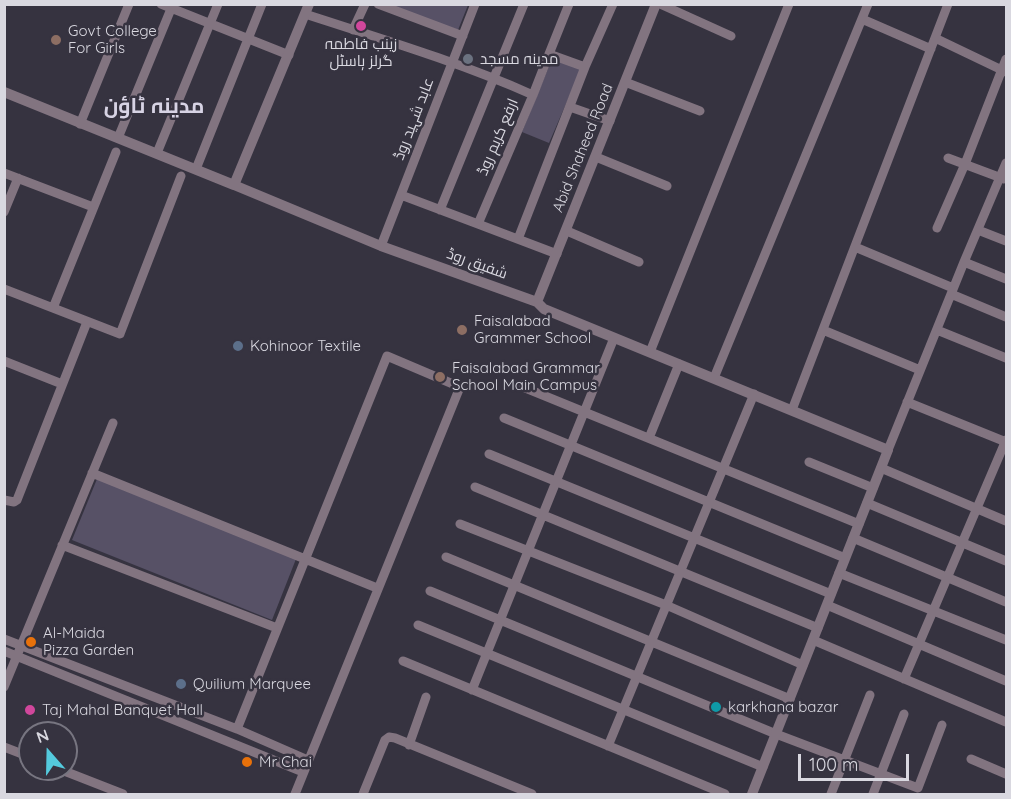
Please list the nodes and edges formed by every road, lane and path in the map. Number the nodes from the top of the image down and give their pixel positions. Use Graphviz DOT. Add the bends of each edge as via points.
graph roads {
  1 [pos="129,4"];
  2 [pos="161,4"];
  3 [pos="218,4"];
  4 [pos="262,4"];
  5 [pos="364,4"];
  6 [pos="378,4"];
  7 [pos="475,4"];
  8 [pos="524,4"];
  9 [pos="569,4"];
  10 [pos="613,4"];
  11 [pos="658,4"];
  12 [pos="789,4"];
  13 [pos="868,4"];
  14 [pos="948,4"];
  15 [pos="172,6"];
  16 [pos="307,9"];
  17 [pos="862,19"];
  18 [pos="210,23"];
  19 [pos="353,30"];
  20 [pos="463,36"];
  21 [pos="731,36"];
  22 [pos="248,38"];
  23 [pos="935,38"];
  24 [pos="931,49"];
  25 [pos="549,54"];
  26 [pos="289,55"];
  27 [pos="1006,59"];
  28 [pos="452,62"];
  29 [pos="585,67"];
  30 [pos="1004,72"];
  31 [pos="494,77"];
  32 [pos="625,82"];
  33 [pos="4,92"];
  34 [pos="533,94"];
  35 [pos="570,107"];
  36 [pos="700,111"];
  37 [pos="610,121"];
  38 [pos="80,124"];
  39 [pos="118,138"];
  40 [pos="116,153"];
  41 [pos="157,153"];
  42 [pos="596,157"];
  43 [pos="948,158"];
  44 [pos="1006,163"];
  45 [pos="965,164"];
  46 [pos="196,170"];
  47 [pos="4,173"];
  48 [pos="181,176"];
  49 [pos="18,178"];
  50 [pos="1004,179"];
  51 [pos="234,185"];
  52 [pos="667,186"];
  53 [pos="400,195"];
  54 [pos="93,207"];
  55 [pos="440,210"];
  56 [pos="4,212"];
  57 [pos="477,224"];
  58 [pos="937,228"];
  59 [pos="978,230"];
  60 [pos="567,231"];
  61 [pos="518,239"];
  62 [pos="1006,240"];
  63 [pos="381,246"];
  64 [pos="855,247"];
  65 [pos="557,255"];
  66 [pos="639,262"];
  67 [pos="964,262"];
  68 [pos="1006,279"];
  69 [pos="4,289"];
  70 [pos="952,291"];
  71 [pos="537,302"];
  72 [pos="53,308"];
  73 [pos="1006,317"];
  74 [pos="87,322"];
  75 [pos="823,330"];
  76 [pos="937,330"];
  77 [pos="614,338"];
  78 [pos="650,352"];
  79 [pos="1006,358"];
  80 [pos="7,362"];
  81 [pos="679,364"];
  82 [pos="920,370"];
  83 [pos="4,373"];
  84 [pos="714,378"];
  85 [pos="62,384"];
  86 [pos="518,384"];
  87 [pos="754,394"];
  88 [pos="907,402"];
  89 [pos="792,410"];
  90 [pos="584,411"];
  91 [pos="504,418"];
  92 [pos="113,423"];
  93 [pos="649,438"];
  94 [pos="1006,441"];
  95 [pos="570,446"];
  96 [pos="888,450"];
  97 [pos="489,454"];
  98 [pos="809,462"];
  99 [pos="723,468"];
  100 [pos="881,468"];
  101 [pos="92,473"];
  102 [pos="555,481"];
  103 [pos="475,487"];
  104 [pos="873,488"];
  105 [pos="4,500"];
  106 [pos="709,502"];
  107 [pos="867,503"];
  108 [pos="977,508"];
  109 [pos="542,514"];
  110 [pos="1006,521"];
  111 [pos="460,524"];
  112 [pos="859,524"];
  113 [pos="694,538"];
  114 [pos="853,538"];
  115 [pos="962,543"];
  116 [pos="63,545"];
  117 [pos="527,551"];
  118 [pos="446,557"];
  119 [pos="305,558"];
  120 [pos="845,558"];
  121 [pos="1006,561"];
  122 [pos="680,571"];
  123 [pos="839,573"];
  124 [pos="947,577"];
  125 [pos="514,585"];
  126 [pos="377,588"];
  127 [pos="430,591"];
  128 [pos="829,599"];
  129 [pos="1006,602"];
  130 [pos="666,605"];
  131 [pos="933,611"];
  132 [pos="500,620"];
  133 [pos="418,625"];
  134 [pos="277,628"];
  135 [pos="818,628"];
  136 [pos="4,639"];
  137 [pos="813,640"];
  138 [pos="1006,640"];
  139 [pos="651,642"];
  140 [pos="919,644"];
  141 [pos="21,645"];
  142 [pos="4,651"];
  143 [pos="486,653"];
  144 [pos="16,656"];
  145 [pos="403,661"];
  146 [pos="803,665"];
  147 [pos="637,676"];
  148 [pos="904,679"];
  149 [pos="1006,681"];
  150 [pos="4,687"];
  151 [pos="472,690"];
  152 [pos="870,695"];
  153 [pos="426,697"];
  154 [pos="790,699"];
  155 [pos="623,710"];
  156 [pos="904,714"];
  157 [pos="1006,722"];
  158 [pos="942,725"];
  159 [pos="237,729"];
  160 [pos="776,734"];
  161 [pos="410,745"];
  162 [pos="608,746"];
  163 [pos="4,747"];
  164 [pos="18,753"];
  165 [pos="845,759"];
  166 [pos="971,759"];
  167 [pos="308,760"];
  168 [pos="763,767"];
  169 [pos="303,772"];
  170 [pos="881,774"];
  171 [pos="1006,774"];
  172 [pos="78,777"];
  173 [pos="916,791"];
  174 [pos="123,795"];
  175 [pos="295,795"];
  176 [pos="363,795"];
  177 [pos="532,795"];
  178 [pos="725,795"];
  179 [pos="752,795"];
  180 [pos="831,795"];
  181 [pos="873,795"];
  1 -- 38 [label="street"];
  2 -- 15 [label="street"];
  3 -- 18 [label="street"];
  4 -- 22 [label="street"];
  5 -- 19 [label="street"];
  6 -- 20 [label="street"];
  7 -- 20 [label="street, عابد شہید روڈ"];
  8 -- 31 [label="street"];
  9 -- 25 [label="street"];
  10 -- 29 [label="street"];
  11 -- 21 [label="street"];
  11 -- 32 [label="street, Abid Shaheed Road"];
  12 -- 78 [label="street"];
  13 -- 17 [label="street"];
  14 -- 23 [label="street"];
  15 -- 18 [label="street"];
  15 -- 39 [label="street"];
  16 -- 19 [label="street, ارفع کریم روڈ"];
  16 -- 26 [label="street"];
  17 -- 24 [label="street"];
  17 -- 84 [label="street"];
  18 -- 22 [label="street"];
  18 -- 41 [label="street"];
  19 -- 28 [label="street, ارفع کریم روڈ"];
  20 -- 28 [label="street, عابد شہید روڈ"];
  22 -- 26 [label="street"];
  22 -- 46 [label="street"];
  23 -- 24 [label="street"];
  23 -- 30 [label="street"];
  24 -- 64 [label="street"];
  25 -- 29 [label="street"];
  25 -- 34 [label="street"];
  26 -- 51 [label="street"];
  27 -- 30 [label="street"];
  28 -- 31 [label="street, ارفع کریم روڈ"];
  28 -- 53 [label="street, عابد شہید روڈ"];
  29 -- 35 [label="street"];
  30 -- 45 [label="street"];
  31 -- 34 [label="street, ارفع کریم روڈ"];
  31 -- 55 [label="street"];
  32 -- 36 [label="street"];
  32 -- 37 [label="street, Abid Shaheed Road"];
  33 -- 38 [label="street"];
  34 -- 57 [label="street, ارفع کریم روڈ"];
  35 -- 37 [label="street"];
  35 -- 61 [label="street"];
  37 -- 42 [label="street, Abid Shaheed Road"];
  38 -- 39 [label="street"];
  39 -- 41 [label="street"];
  40 -- 54 [label="street"];
  41 -- 46 [label="street"];
  42 -- 52 [label="street"];
  42 -- 60 [label="street, Abid Shaheed Road"];
  43 -- 45 [label="street"];
  44 -- 50 [label="street"];
  45 -- 50 [label="street"];
  45 -- 58 [label="street"];
  46 -- 51 [label="street"];
  47 -- 49 [label="street"];
  48 -- 74 [label="street" via="120,334"];
  49 -- 54 [label="street"];
  49 -- 56 [label="street"];
  50 -- 59 [label="street"];
  51 -- 63 [label="street, شفیق روڈ"];
  53 -- 55 [label="street"];
  53 -- 63 [label="street, عابد شہید روڈ"];
  54 -- 72 [label="street"];
  55 -- 57 [label="street"];
  57 -- 61 [label="street"];
  59 -- 62 [label="street"];
  59 -- 67 [label="street"];
  60 -- 65 [label="street, Abid Shaheed Road"];
  60 -- 66 [label="street"];
  61 -- 65 [label="street"];
  63 -- 71 [label="street, شفیق روڈ"];
  64 -- 70 [label="street"];
  64 -- 75 [label="street"];
  65 -- 71 [label="street, Abid Shaheed Road"];
  67 -- 68 [label="street"];
  67 -- 70 [label="street"];
  69 -- 72 [label="street"];
  70 -- 73 [label="street"];
  70 -- 76 [label="street"];
  71 -- 77 [label="street, شفیق روڈ" via="544,309"];
  72 -- 74 [label="street"];
  74 -- 85 [label="street"];
  75 -- 82 [label="street"];
  75 -- 89 [label="street"];
  76 -- 79 [label="street"];
  76 -- 82 [label="street"];
  77 -- 78 [label="street, شفیق روڈ"];
  77 -- 90 [label="street"];
  78 -- 81 [label="street, شفیق روڈ"];
  80 -- 83 [label="street"];
  80 -- 85 [label="street"];
  81 -- 84 [label="street, شفیق روڈ"];
  81 -- 93 [label="street"];
  82 -- 88 [label="street"];
  84 -- 87 [label="street, شفیق روڈ"];
  85 -- 105 [label="street" via="17,500"];
  86 -- 90 [label="street"];
  87 -- 89 [label="street, شفیق روڈ"];
  87 -- 99 [label="street"];
  88 -- 94 [label="street"];
  88 -- 96 [label="street"];
  89 -- 96 [label="street, شفیق روڈ"];
  90 -- 93 [label="street"];
  90 -- 95 [label="street"];
  91 -- 95 [label="street"];
  92 -- 101 [label="street"];
  93 -- 99 [label="street"];
  94 -- 108 [label="street"];
  95 -- 102 [label="street"];
  95 -- 106 [label="street"];
  96 -- 100 [label="street"];
  97 -- 102 [label="street"];
  98 -- 104 [label="street"];
  99 -- 106 [label="street"];
  99 -- 112 [label="street"];
  100 -- 104 [label="street"];
  100 -- 108 [label="street"];
  101 -- 116 [label="street"];
  101 -- 119 [label="street"];
  102 -- 109 [label="street"];
  102 -- 113 [label="street"];
  103 -- 109 [label="street"];
  104 -- 107 [label="street"];
  106 -- 113 [label="street"];
  106 -- 120 [label="street"];
  107 -- 112 [label="street"];
  107 -- 115 [label="street"];
  108 -- 110 [label="street"];
  108 -- 115 [label="street"];
  109 -- 117 [label="street"];
  109 -- 122 [label="street"];
  111 -- 117 [label="street"];
  112 -- 114 [label="street"];
  113 -- 122 [label="street"];
  113 -- 128 [label="street"];
  114 -- 120 [label="street"];
  114 -- 124 [label="street"];
  115 -- 121 [label="street"];
  115 -- 124 [label="street"];
  116 -- 134 [label="street"];
  116 -- 141 [label="street"];
  117 -- 125 [label="street"];
  117 -- 130 [label="street"];
  118 -- 125 [label="street"];
  119 -- 126 [label="street"];
  119 -- 126 [label="street" via="387,356 460,387"];
  119 -- 134 [label="street"];
  120 -- 123 [label="street"];
  122 -- 130 [label="street"];
  122 -- 135 [label="street"];
  123 -- 128 [label="street"];
  123 -- 131 [label="street"];
  124 -- 129 [label="street"];
  124 -- 131 [label="street"];
  125 -- 132 [label="street"];
  125 -- 139 [label="street"];
  126 -- 167 [label="street"];
  127 -- 132 [label="street"];
  128 -- 135 [label="street"];
  128 -- 140 [label="street"];
  130 -- 139 [label="street"];
  130 -- 146 [label="street"];
  131 -- 138 [label="street"];
  131 -- 140 [label="street"];
  132 -- 143 [label="street"];
  132 -- 147 [label="street"];
  133 -- 143 [label="street"];
  134 -- 159 [label="street"];
  135 -- 137 [label="street"];
  136 -- 141 [label="street"];
  137 -- 146 [label="street"];
  137 -- 148 [label="street"];
  139 -- 147 [label="street"];
  139 -- 154 [label="street"];
  140 -- 148 [label="street"];
  140 -- 149 [label="street"];
  141 -- 144 [label="street"];
  141 -- 159 [label="street"];
  142 -- 144 [label="street"];
  143 -- 151 [label="street"];
  143 -- 155 [label="street"];
  144 -- 150 [label="street"];
  144 -- 169 [label="street"];
  145 -- 151 [label="street"];
  146 -- 154 [label="street"];
  147 -- 155 [label="street"];
  147 -- 160 [label="street"];
  148 -- 157 [label="street"];
  151 -- 162 [label="street"];
  152 -- 165 [label="street"];
  153 -- 161 [label="street"];
  154 -- 160 [label="street"];
  155 -- 162 [label="street"];
  155 -- 168 [label="street"];
  156 -- 170 [label="street"];
  158 -- 173 [label="street"];
  159 -- 167 [label="street"];
  160 -- 165 [label="street"];
  160 -- 168 [label="street"];
  161 -- 176 [label="street" via="395,738 385,740"];
  161 -- 177 [label="street"];
  162 -- 178 [label="street"];
  163 -- 164 [label="street"];
  165 -- 170 [label="street"];
  165 -- 180 [label="street"];
  166 -- 171 [label="street"];
  167 -- 169 [label="street"];
  168 -- 179 [label="street"];
  169 -- 175 [label="street"];
  170 -- 173 [label="street"];
  170 -- 181 [label="street"];
  172 -- 174 [label="street"];
}
